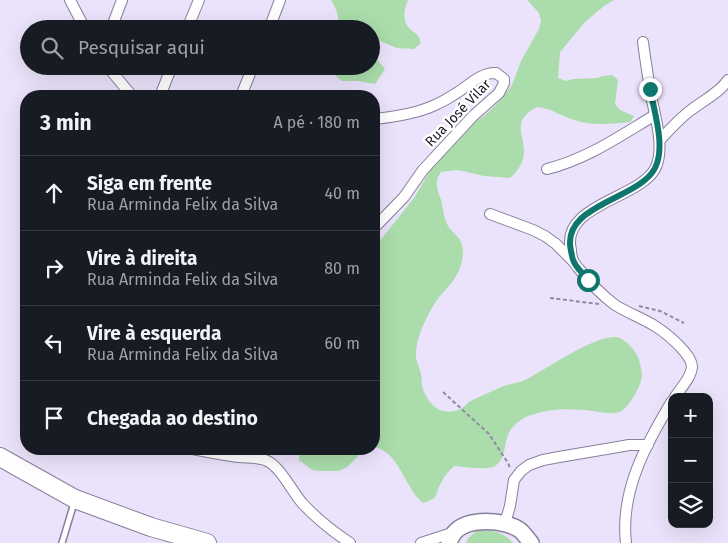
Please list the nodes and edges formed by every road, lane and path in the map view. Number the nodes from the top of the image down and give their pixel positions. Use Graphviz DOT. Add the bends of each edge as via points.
graph roads {
  1 [pos="70,0"];
  2 [pos="122,0"];
  3 [pos="198,0"];
  4 [pos="280,0"];
  5 [pos="81,20"];
  6 [pos="114,20"];
  7 [pos="190,20"];
  8 [pos="272,20"];
  9 [pos="643,42"];
  10 [pos="114,75"];
  11 [pos="168,75"];
  12 [pos="249,75"];
  13 [pos="728,80"];
  14 [pos="127,90"];
  15 [pos="162,90"];
  16 [pos="243,90"];
  17 [pos="655,115"];
  18 [pos="380,118"];
  19 [pos="660,140"];
  20 [pos="547,169"];
  21 [pos="490,214"];
  22 [pos="380,222"];
  23 [pos="573,262"];
  24 [pos="444,392"];
  25 [pos="678,393"];
  26 [pos="668,408"];
  27 [pos="648,445"];
  28 [pos="228,455"];
  29 [pos="0,457"];
  30 [pos="514,480"];
  31 [pos="75,499"];
  32 [pos="505,523"];
  33 [pos="452,537"];
  34 [pos="62,543"];
  35 [pos="207,543"];
  36 [pos="350,543"];
  37 [pos="421,543"];
  38 [pos="531,543"];
  39 [pos="626,543"];
  1 -- 5 [label="street"];
  2 -- 6 [label="street"];
  3 -- 7 [label="street"];
  4 -- 8 [label="street"];
  9 -- 17 [label="street"];
  10 -- 14 [label="street"];
  11 -- 15 [label="street"];
  12 -- 16 [label="street"];
  13 -- 19 [label="street"];
  17 -- 19 [label="street"];
  17 -- 20 [label="street" via="585,156"];
  18 -- 22 [label="street, Rua José Vilar" via="410,114 433,106 486,74 496,73 504,79 499,94 473,116"];
  19 -- 23 [label="street" via="659,156 648,177 576,223 569,243"];
  21 -- 23 [label="street" via="544,236"];
  23 -- 25 [label="street" via="611,301 656,327 690,359 690,373"];
  24 -- 30 [label="path" via="489,434 508,463"];
  26 -- 27 [label="street"];
  27 -- 30 [label="street" via="630,445 543,460 529,465"];
  27 -- 39 [label="street" via="631,482 624,530"];
  28 -- 36 [label="street" via="259,458 271,463 302,502 327,527"];
  29 -- 31 [label="highway"];
  30 -- 32 [label="street"];
  31 -- 34 [label="lane"];
  31 -- 35 [label="highway" via="151,527"];
  32 -- 33 [label="main road" via="482,521 468,524"];
  32 -- 38 [label="main road" via="520,530"];
  33 -- 37 [label="street"];
}
